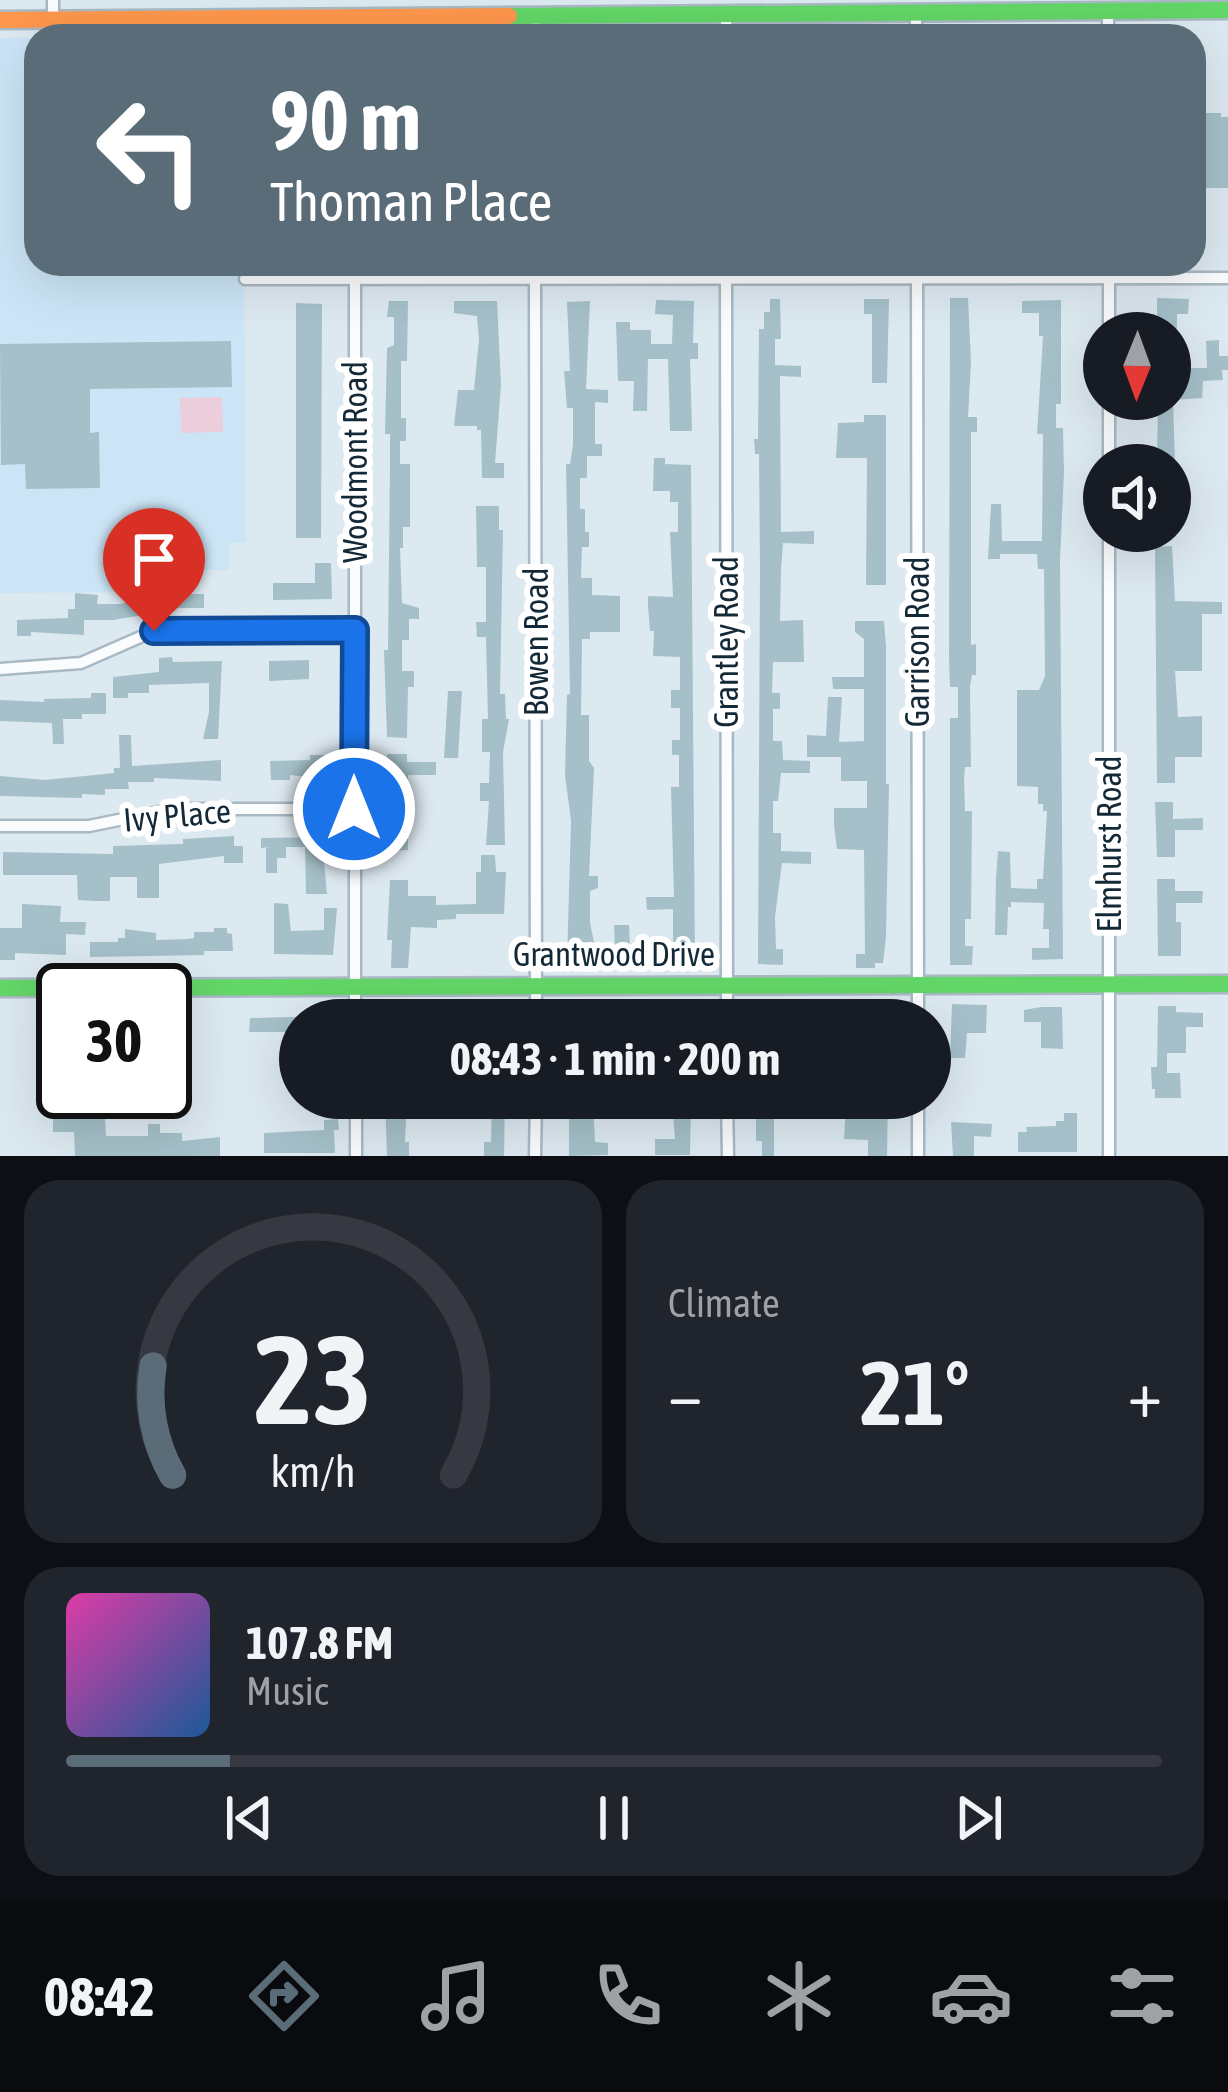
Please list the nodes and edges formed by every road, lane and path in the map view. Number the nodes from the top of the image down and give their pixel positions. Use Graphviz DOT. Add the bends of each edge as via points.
graph roads {
  1 [pos="1202,5"];
  2 [pos="860,6"];
  3 [pos="1012,6"];
  4 [pos="706,7"];
  5 [pos="398,9"];
  6 [pos="53,10"];
  7 [pos="546,10"];
  8 [pos="1108,10"];
  9 [pos="1228,10"];
  10 [pos="916,12"];
  11 [pos="725,13"];
  12 [pos="355,16"];
  13 [pos="0,20"];
  14 [pos="355,24"];
  15 [pos="725,24"];
  16 [pos="916,24"];
  17 [pos="1108,24"];
  18 [pos="1109,276"];
  19 [pos="726,278"];
  20 [pos="917,278"];
  21 [pos="1228,278"];
  22 [pos="245,279"];
  23 [pos="355,279"];
  24 [pos="535,279"];
  25 [pos="1109,279"];
  26 [pos="1109,312"];
  27 [pos="1109,552"];
  28 [pos="355,630"];
  29 [pos="0,669"];
  30 [pos="354,809"];
  31 [pos="0,826"];
  32 [pos="537,984"];
  33 [pos="727,984"];
  34 [pos="917,984"];
  35 [pos="1109,984"];
  36 [pos="1228,984"];
  37 [pos="355,985"];
  38 [pos="0,988"];
  39 [pos="355,999"];
  40 [pos="537,999"];
  41 [pos="727,999"];
  42 [pos="917,999"];
  43 [pos="356,1119"];
  44 [pos="536,1119"];
  45 [pos="727,1119"];
  46 [pos="918,1119"];
  47 [pos="356,1156"];
  48 [pos="535,1156"];
  49 [pos="728,1156"];
  50 [pos="918,1156"];
  51 [pos="1108,1156"];
  1 -- 8 [label="street"];
  1 -- 9 [label="street"];
  2 -- 10 [label="street"];
  2 -- 11 [label="street"];
  3 -- 8 [label="street"];
  3 -- 10 [label="street"];
  4 -- 7 [label="street"];
  4 -- 11 [label="street"];
  5 -- 7 [label="street"];
  5 -- 12 [label="street"];
  6 -- 12 [label="street"];
  6 -- 13 [label="street"];
  8 -- 17 [label="street"];
  10 -- 16 [label="street"];
  11 -- 15 [label="street"];
  12 -- 14 [label="street"];
  18 -- 25 [label="street"];
  19 -- 20 [label="street"];
  19 -- 24 [label="street"];
  19 -- 33 [label="street, Grantley Road"];
  20 -- 25 [label="street"];
  20 -- 34 [label="street, Garrison Road"];
  21 -- 25 [label="street"];
  22 -- 23 [label="street"];
  23 -- 24 [label="street"];
  23 -- 28 [label="street, Woodmont Road"];
  24 -- 32 [label="street, Bowen Road"];
  25 -- 26 [label="street"];
  27 -- 35 [label="street, Elmhurst Road"];
  28 -- 29 [label="street" via="154,631 81,663"];
  28 -- 30 [label="street, Woodmont Road"];
  30 -- 31 [label="street, Ivy Place" via="173,809 80,826"];
  30 -- 37 [label="street, Woodmont Road"];
  32 -- 33 [label="street, Grantwood Drive"];
  32 -- 37 [label="street, Grantwood Drive"];
  32 -- 40 [label="street, Bowen Road"];
  33 -- 34 [label="street, Grantwood Drive"];
  33 -- 41 [label="street, Grantley Road"];
  34 -- 35 [label="street, Grantwood Drive"];
  34 -- 42 [label="street, Garrison Road"];
  35 -- 36 [label="street, Grantwood Drive"];
  35 -- 51 [label="street, Elmhurst Road"];
  37 -- 38 [label="street, Grantwood Drive"];
  37 -- 39 [label="street, Woodmont Road"];
  43 -- 47 [label="street"];
  44 -- 48 [label="street"];
  45 -- 49 [label="street"];
  46 -- 50 [label="street"];
}
